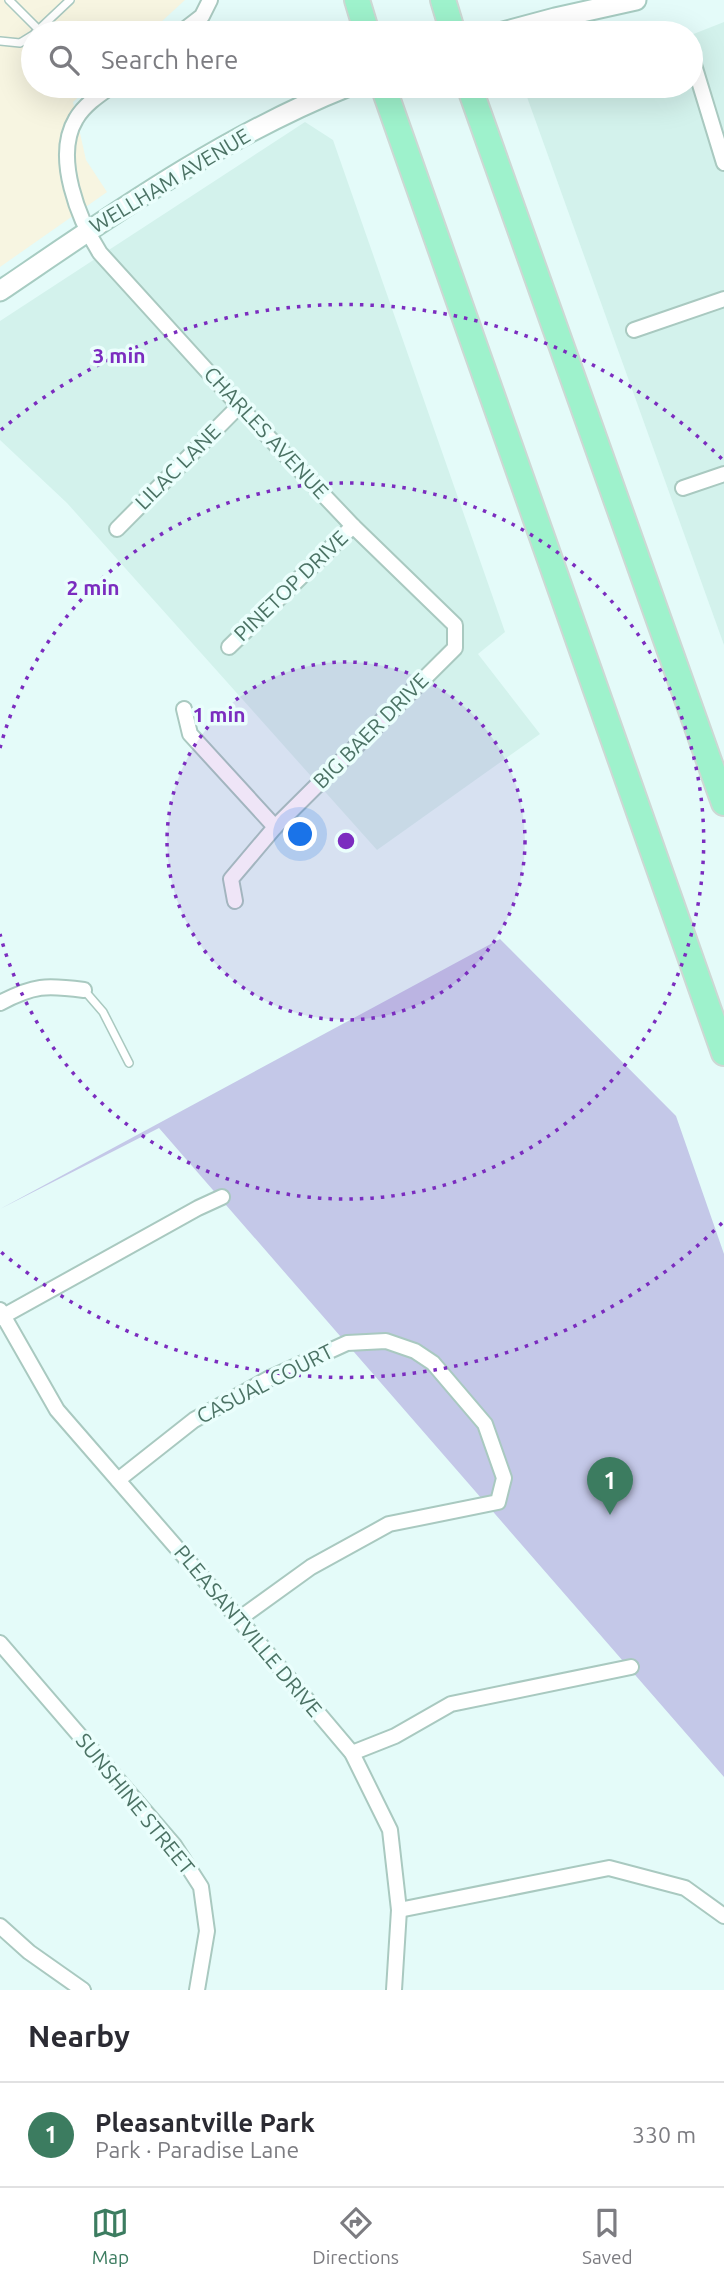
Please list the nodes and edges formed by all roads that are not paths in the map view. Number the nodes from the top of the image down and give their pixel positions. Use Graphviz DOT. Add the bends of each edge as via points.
graph roads {
  1 [pos="9,0"];
  2 [pos="210,0"];
  3 [pos="357,0"];
  4 [pos="443,0"];
  5 [pos="636,0"];
  6 [pos="69,1"];
  7 [pos="26,21"];
  8 [pos="48,21"];
  9 [pos="196,21"];
  10 [pos="363,21"];
  11 [pos="449,21"];
  12 [pos="549,21"];
  13 [pos="0,41"];
  14 [pos="21,42"];
  15 [pos="703,94"];
  16 [pos="98,98"];
  17 [pos="321,98"];
  18 [pos="387,98"];
  19 [pos="474,98"];
  20 [pos="724,163"];
  21 [pos="87,232"];
  22 [pos="0,291"];
  23 [pos="724,299"];
  24 [pos="634,330"];
  25 [pos="239,406"];
  26 [pos="724,474"];
  27 [pos="683,488"];
  28 [pos="353,526"];
  29 [pos="117,529"];
  30 [pos="455,625"];
  31 [pos="229,647"];
  32 [pos="184,709"];
  33 [pos="724,803"];
  34 [pos="275,827"];
  35 [pos="235,901"];
  36 [pos="84,990"];
  37 [pos="0,1003"];
  38 [pos="724,1053"];
  39 [pos="130,1063"];
  40 [pos="222,1197"];
  41 [pos="1,1315"];
  42 [pos="118,1480"];
  43 [pos="239,1619"];
  44 [pos="0,1643"];
  45 [pos="631,1667"];
  46 [pos="352,1754"];
  47 [pos="399,1910"];
  48 [pos="724,1916"];
  49 [pos="0,1926"];
  50 [pos="83,1990"];
  51 [pos="197,1990"];
  52 [pos="394,1990"];
  1 -- 7 [label="lane"];
  2 -- 9 [label="street"];
  3 -- 10 [label="highway"];
  4 -- 11 [label="highway"];
  5 -- 12 [label="street"];
  6 -- 8 [label="lane"];
  13 -- 14 [label="lane"];
  15 -- 20 [label="street"];
  16 -- 21 [label="street, CHARLES AVENUE" via="77,117 66,161"];
  17 -- 21 [label="street, WELLHAM AVENUE" via="196,162"];
  18 -- 38 [label="highway"];
  19 -- 33 [label="highway"];
  21 -- 22 [label="street, WELLHAM AVENUE"];
  21 -- 25 [label="street, CHARLES AVENUE" via="100,253"];
  23 -- 24 [label="street"];
  25 -- 28 [label="street, CHARLES AVENUE"];
  25 -- 29 [label="street, LILAC LANE"];
  26 -- 27 [label="street"];
  28 -- 30 [label="street, CHARLES AVENUE"];
  28 -- 31 [label="street, PINETOP DRIVE"];
  30 -- 34 [label="street, BIG BAER DRIVE" via="455,648"];
  32 -- 34 [label="street" via="190,734"];
  34 -- 35 [label="street, BIG BAER DRIVE" via="232,879"];
  36 -- 37 [label="street" via="49,986 24,990"];
  36 -- 39 [label="lane" via="103,1013"];
  40 -- 41 [label="street"];
  41 -- 42 [label="street, PLEASANTVILLE DRIVE" via="57,1410"];
  42 -- 43 [label="street, PLEASANTVILLE DRIVE"];
  42 -- 43 [label="street, CASUAL COURT" via="194,1420 347,1343 386,1341 415,1351 450,1381 485,1424 495,1448 503,1478 498,1502 389,1524 311,1567"];
  43 -- 46 [label="street, PLEASANTVILLE DRIVE"];
  44 -- 51 [label="street, SUNSHINE STREET" via="174,1845 201,1887 207,1931"];
  45 -- 46 [label="street" via="451,1704"];
  46 -- 47 [label="street, PLEASANTVILLE DRIVE" via="390,1830"];
  47 -- 48 [label="street" via="610,1868 685,1888"];
  47 -- 52 [label="street, PLEASANTVILLE DRIVE"];
  49 -- 50 [label="street"];
}
